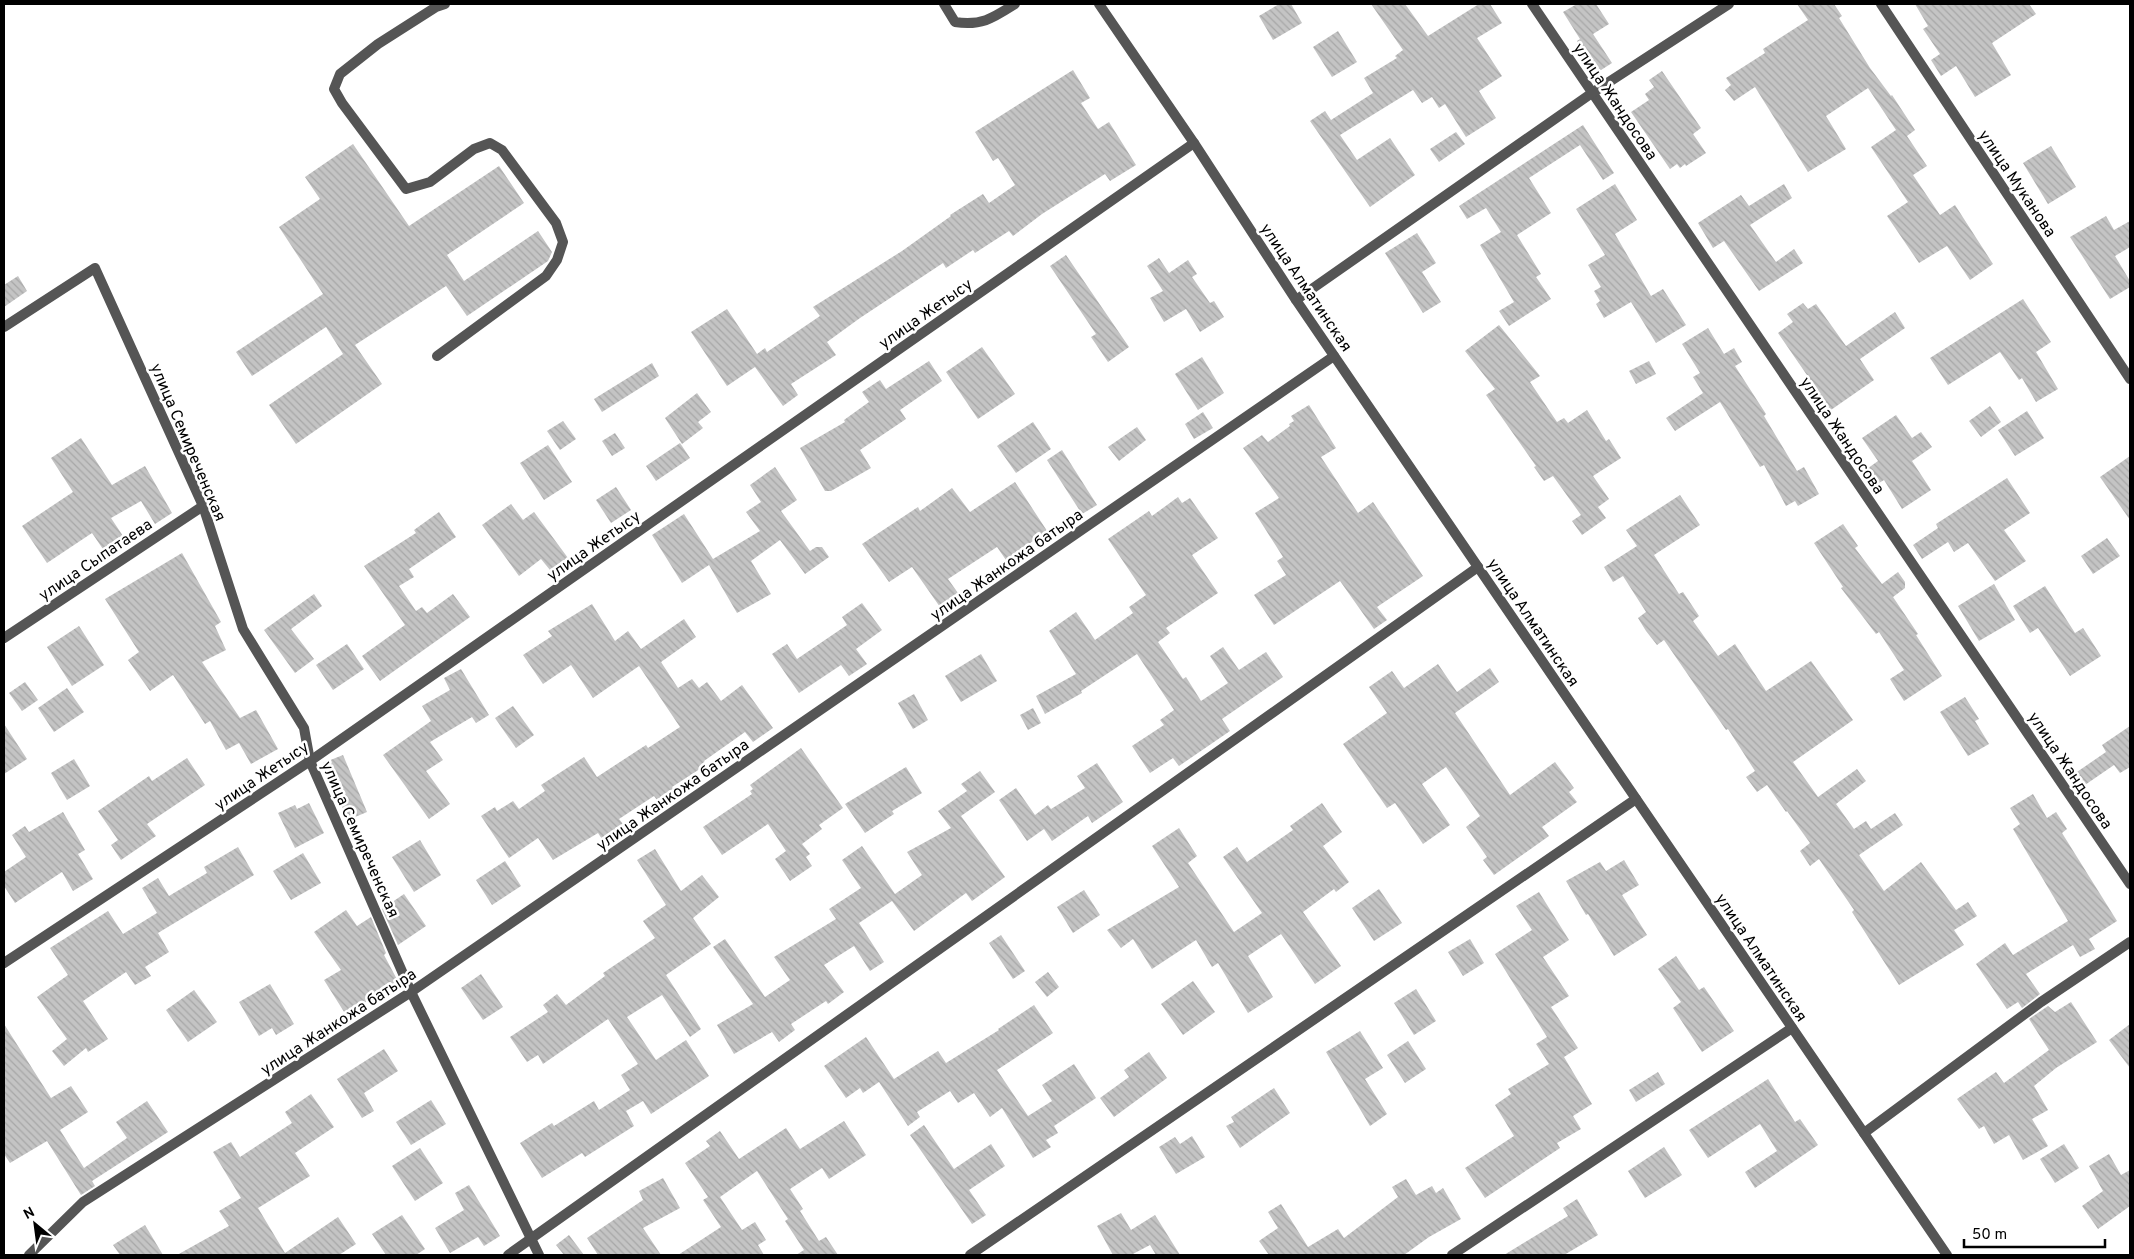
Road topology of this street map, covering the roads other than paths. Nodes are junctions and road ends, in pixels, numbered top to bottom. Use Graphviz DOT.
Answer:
graph roads {
  1 [pos="445,4"];
  2 [pos="944,4"];
  3 [pos="1015,4"];
  4 [pos="1099,4"];
  5 [pos="1532,4"];
  6 [pos="1729,4"];
  7 [pos="1881,4"];
  8 [pos="1592,94"];
  9 [pos="1194,143"];
  10 [pos="1296,300"];
  11 [pos="4,328"];
  12 [pos="437,356"];
  13 [pos="1334,356"];
  14 [pos="2130,380"];
  15 [pos="203,506"];
  16 [pos="1478,567"];
  17 [pos="4,638"];
  18 [pos="310,761"];
  19 [pos="1636,799"];
  20 [pos="2130,884"];
  21 [pos="2130,942"];
  22 [pos="4,963"];
  23 [pos="411,992"];
  24 [pos="1792,1028"];
  25 [pos="1864,1133"];
  26 [pos="532,1239"];
  27 [pos="29,1255"];
  28 [pos="508,1255"];
  29 [pos="539,1255"];
  30 [pos="970,1255"];
  31 [pos="1452,1255"];
  32 [pos="1947,1255"];
  1 -- 12 [label="street"];
  2 -- 3 [label="street"];
  4 -- 9 [label="street, улица Алматинская"];
  5 -- 8 [label="street, улица Жандосова"];
  6 -- 8 [label="street"];
  7 -- 14 [label="street, улица Муканова"];
  8 -- 10 [label="street"];
  8 -- 20 [label="street, улица Жандосова"];
  9 -- 10 [label="street, улица Алматинская"];
  9 -- 18 [label="street, улица Жетысу"];
  10 -- 13 [label="street, улица Алматинская"];
  11 -- 15 [label="street, улица Семиреченская"];
  13 -- 16 [label="street, улица Алматинская"];
  13 -- 23 [label="street, улица Жанкожа батыра"];
  15 -- 17 [label="street, улица Сыпатаева"];
  15 -- 18 [label="street, улица Семиреченская"];
  16 -- 19 [label="street, улица Алматинская"];
  16 -- 26 [label="street"];
  18 -- 22 [label="street, улица Жетысу"];
  18 -- 23 [label="street, улица Семиреченская"];
  19 -- 24 [label="street, улица Алматинская"];
  19 -- 30 [label="street"];
  21 -- 25 [label="street"];
  23 -- 26 [label="street, улица Семиреченская"];
  23 -- 27 [label="street, улица Жанкожа батыра"];
  24 -- 25 [label="street, улица Алматинская"];
  24 -- 31 [label="street"];
  25 -- 32 [label="street, улица Алматинская"];
  26 -- 28 [label="street"];
  26 -- 29 [label="street, улица Семиреченская"];
}
